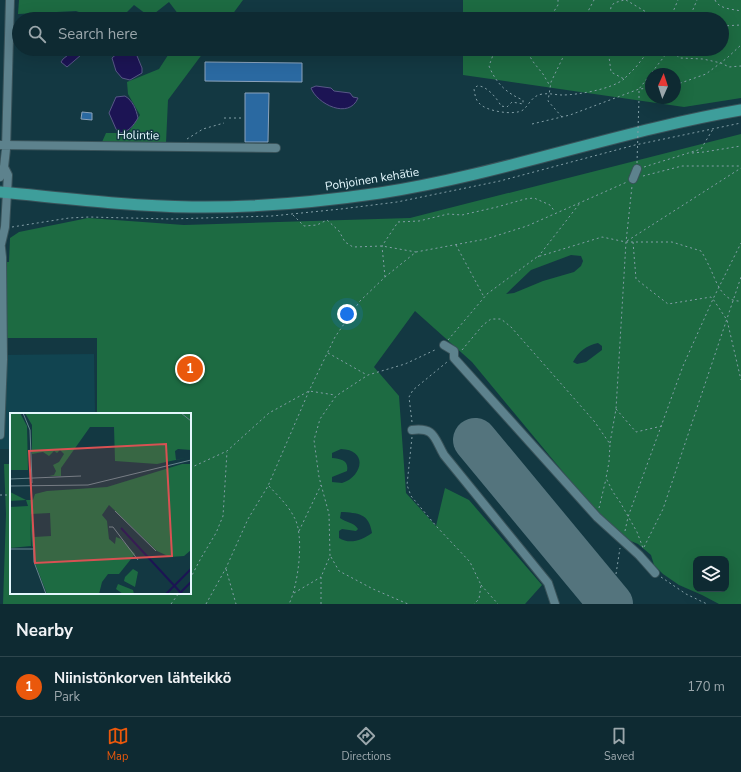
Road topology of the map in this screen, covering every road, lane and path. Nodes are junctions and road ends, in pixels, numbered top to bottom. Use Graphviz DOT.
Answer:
graph roads {
  1 [pos="10,0"];
  2 [pos="558,0"];
  3 [pos="594,0"];
  4 [pos="624,0"];
  5 [pos="626,0"];
  6 [pos="678,0"];
  7 [pos="697,0"];
  8 [pos="715,0"];
  9 [pos="741,11"];
  10 [pos="554,12"];
  11 [pos="588,12"];
  12 [pos="610,12"];
  13 [pos="646,12"];
  14 [pos="673,12"];
  15 [pos="692,12"];
  16 [pos="741,25"];
  17 [pos="729,26"];
  18 [pos="741,46"];
  19 [pos="493,56"];
  20 [pos="530,56"];
  21 [pos="564,56"];
  22 [pos="609,56"];
  23 [pos="645,56"];
  24 [pos="664,56"];
  25 [pos="678,56"];
  26 [pos="721,63"];
  27 [pos="741,66"];
  28 [pos="624,79"];
  29 [pos="681,83"];
  30 [pos="550,86"];
  31 [pos="645,88"];
  32 [pos="639,89"];
  33 [pos="549,94"];
  34 [pos="741,110"];
  35 [pos="562,117"];
  36 [pos="224,118"];
  37 [pos="244,118"];
  38 [pos="224,123"];
  39 [pos="532,124"];
  40 [pos="713,129"];
  41 [pos="3,145"];
  42 [pos="741,146"];
  43 [pos="178,147"];
  44 [pos="276,148"];
  45 [pos="689,153"];
  46 [pos="637,166"];
  47 [pos="4,167"];
  48 [pos="741,167"];
  49 [pos="0,177"];
  50 [pos="633,179"];
  51 [pos="4,192"];
  52 [pos="581,202"];
  53 [pos="556,213"];
  54 [pos="293,215"];
  55 [pos="1,242"];
  56 [pos="626,242"];
  57 [pos="633,242"];
  58 [pos="741,243"];
  59 [pos="456,245"];
  60 [pos="382,246"];
  61 [pos="416,252"];
  62 [pos="537,257"];
  63 [pos="385,277"];
  64 [pos="741,277"];
  65 [pos="718,288"];
  66 [pos="484,297"];
  67 [pos="713,299"];
  68 [pos="733,301"];
  69 [pos="741,301"];
  70 [pos="727,320"];
  71 [pos="444,345"];
  72 [pos="328,352"];
  73 [pos="454,358"];
  74 [pos="368,376"];
  75 [pos="741,380"];
  76 [pos="309,391"];
  77 [pos="336,396"];
  78 [pos="616,409"];
  79 [pos="662,426"];
  80 [pos="412,430"];
  81 [pos="0,436"];
  82 [pos="610,444"];
  83 [pos="227,451"];
  84 [pos="191,468"];
  85 [pos="606,478"];
  86 [pos="321,484"];
  87 [pos="268,486"];
  88 [pos="597,517"];
  89 [pos="628,517"];
  90 [pos="299,532"];
  91 [pos="622,540"];
  92 [pos="330,556"];
  93 [pos="226,568"];
  94 [pos="655,573"];
  95 [pos="616,574"];
  96 [pos="191,577"];
  97 [pos="321,577"];
  98 [pos="481,585"];
  99 [pos="293,593"];
  100 [pos="178,594"];
  101 [pos="171,604"];
  102 [pos="206,604"];
  103 [pos="236,604"];
  104 [pos="289,604"];
  105 [pos="321,604"];
  106 [pos="408,604"];
  107 [pos="474,604"];
  108 [pos="498,604"];
  109 [pos="555,604"];
  110 [pos="707,604"];
  1 -- 41 [label="street"];
  2 -- 10 [label="path"];
  3 -- 11 [label="path"];
  4 -- 12 [label="path"];
  5 -- 13 [label="path"];
  6 -- 14 [label="path"];
  7 -- 15 [label="path"];
  8 -- 9 [label="path"];
  16 -- 17 [label="path"];
  18 -- 26 [label="path"];
  19 -- 33 [label="path"];
  20 -- 30 [label="path"];
  21 -- 30 [label="path"];
  22 -- 28 [label="path"];
  23 -- 28 [label="path"];
  24 -- 32 [label="path"];
  25 -- 26 [label="path"];
  26 -- 27 [label="path"];
  26 -- 29 [label="path"];
  28 -- 33 [label="path"];
  30 -- 33 [label="path"];
  31 -- 32 [label="path"];
  32 -- 35 [label="path"];
  32 -- 46 [label="path, bridge"];
  33 -- 35 [label="path"];
  34 -- 51 [label="main road, Pohjoinen kehätie"];
  35 -- 39 [label="path"];
  36 -- 37 [label="path"];
  38 -- 43 [label="path"];
  40 -- 45 [label="path"];
  41 -- 43 [label="street, Holintie"];
  41 -- 47 [label="street"];
  42 -- 45 [label="path"];
  43 -- 44 [label="street, Holintie"];
  45 -- 46 [label="path"];
  46 -- 50 [label="street"];
  47 -- 49 [label="street"];
  47 -- 51 [label="street"];
  48 -- 50 [label="path"];
  48 -- 56 [label="path"];
  50 -- 52 [label="path"];
  50 -- 56 [label="path"];
  51 -- 55 [label="street"];
  52 -- 53 [label="path"];
  52 -- 62 [label="path"];
  53 -- 59 [label="path"];
  53 -- 60 [label="path"];
  54 -- 60 [label="path"];
  55 -- 81 [label="street"];
  56 -- 57 [label="path"];
  56 -- 62 [label="path"];
  56 -- 78 [label="path"];
  57 -- 65 [label="path"];
  57 -- 67 [label="path"];
  58 -- 65 [label="path"];
  59 -- 61 [label="path"];
  59 -- 66 [label="path"];
  60 -- 61 [label="path"];
  60 -- 63 [label="path"];
  61 -- 63 [label="path"];
  62 -- 66 [label="path"];
  63 -- 72 [label="path"];
  64 -- 68 [label="path"];
  65 -- 67 [label="path"];
  65 -- 68 [label="path"];
  66 -- 71 [label="path"];
  67 -- 70 [label="path"];
  67 -- 79 [label="path"];
  68 -- 69 [label="path"];
  68 -- 70 [label="path"];
  70 -- 75 [label="path"];
  70 -- 89 [label="path"];
  71 -- 73 [label="street"];
  71 -- 74 [label="path"];
  72 -- 74 [label="path"];
  72 -- 76 [label="path"];
  73 -- 80 [label="path"];
  73 -- 82 [label="path"];
  73 -- 88 [label="street"];
  74 -- 77 [label="path"];
  76 -- 77 [label="path"];
  76 -- 83 [label="path"];
  76 -- 87 [label="path"];
  77 -- 86 [label="path"];
  78 -- 79 [label="path"];
  78 -- 82 [label="path"];
  79 -- 89 [label="path"];
  80 -- 98 [label="path"];
  80 -- 109 [label="street"];
  82 -- 85 [label="path"];
  83 -- 84 [label="path"];
  83 -- 96 [label="path"];
  85 -- 88 [label="path"];
  85 -- 89 [label="path"];
  86 -- 90 [label="path"];
  86 -- 92 [label="path"];
  87 -- 90 [label="path"];
  87 -- 93 [label="path"];
  88 -- 91 [label="street"];
  89 -- 91 [label="path"];
  90 -- 99 [label="path"];
  91 -- 94 [label="street"];
  91 -- 95 [label="path"];
  92 -- 97 [label="path"];
  92 -- 106 [label="path"];
  93 -- 102 [label="path"];
  93 -- 103 [label="path"];
  94 -- 110 [label="path"];
  97 -- 99 [label="path"];
  97 -- 105 [label="path"];
  98 -- 107 [label="path"];
  98 -- 108 [label="path"];
  99 -- 104 [label="path"];
  100 -- 101 [label="path"];
}
